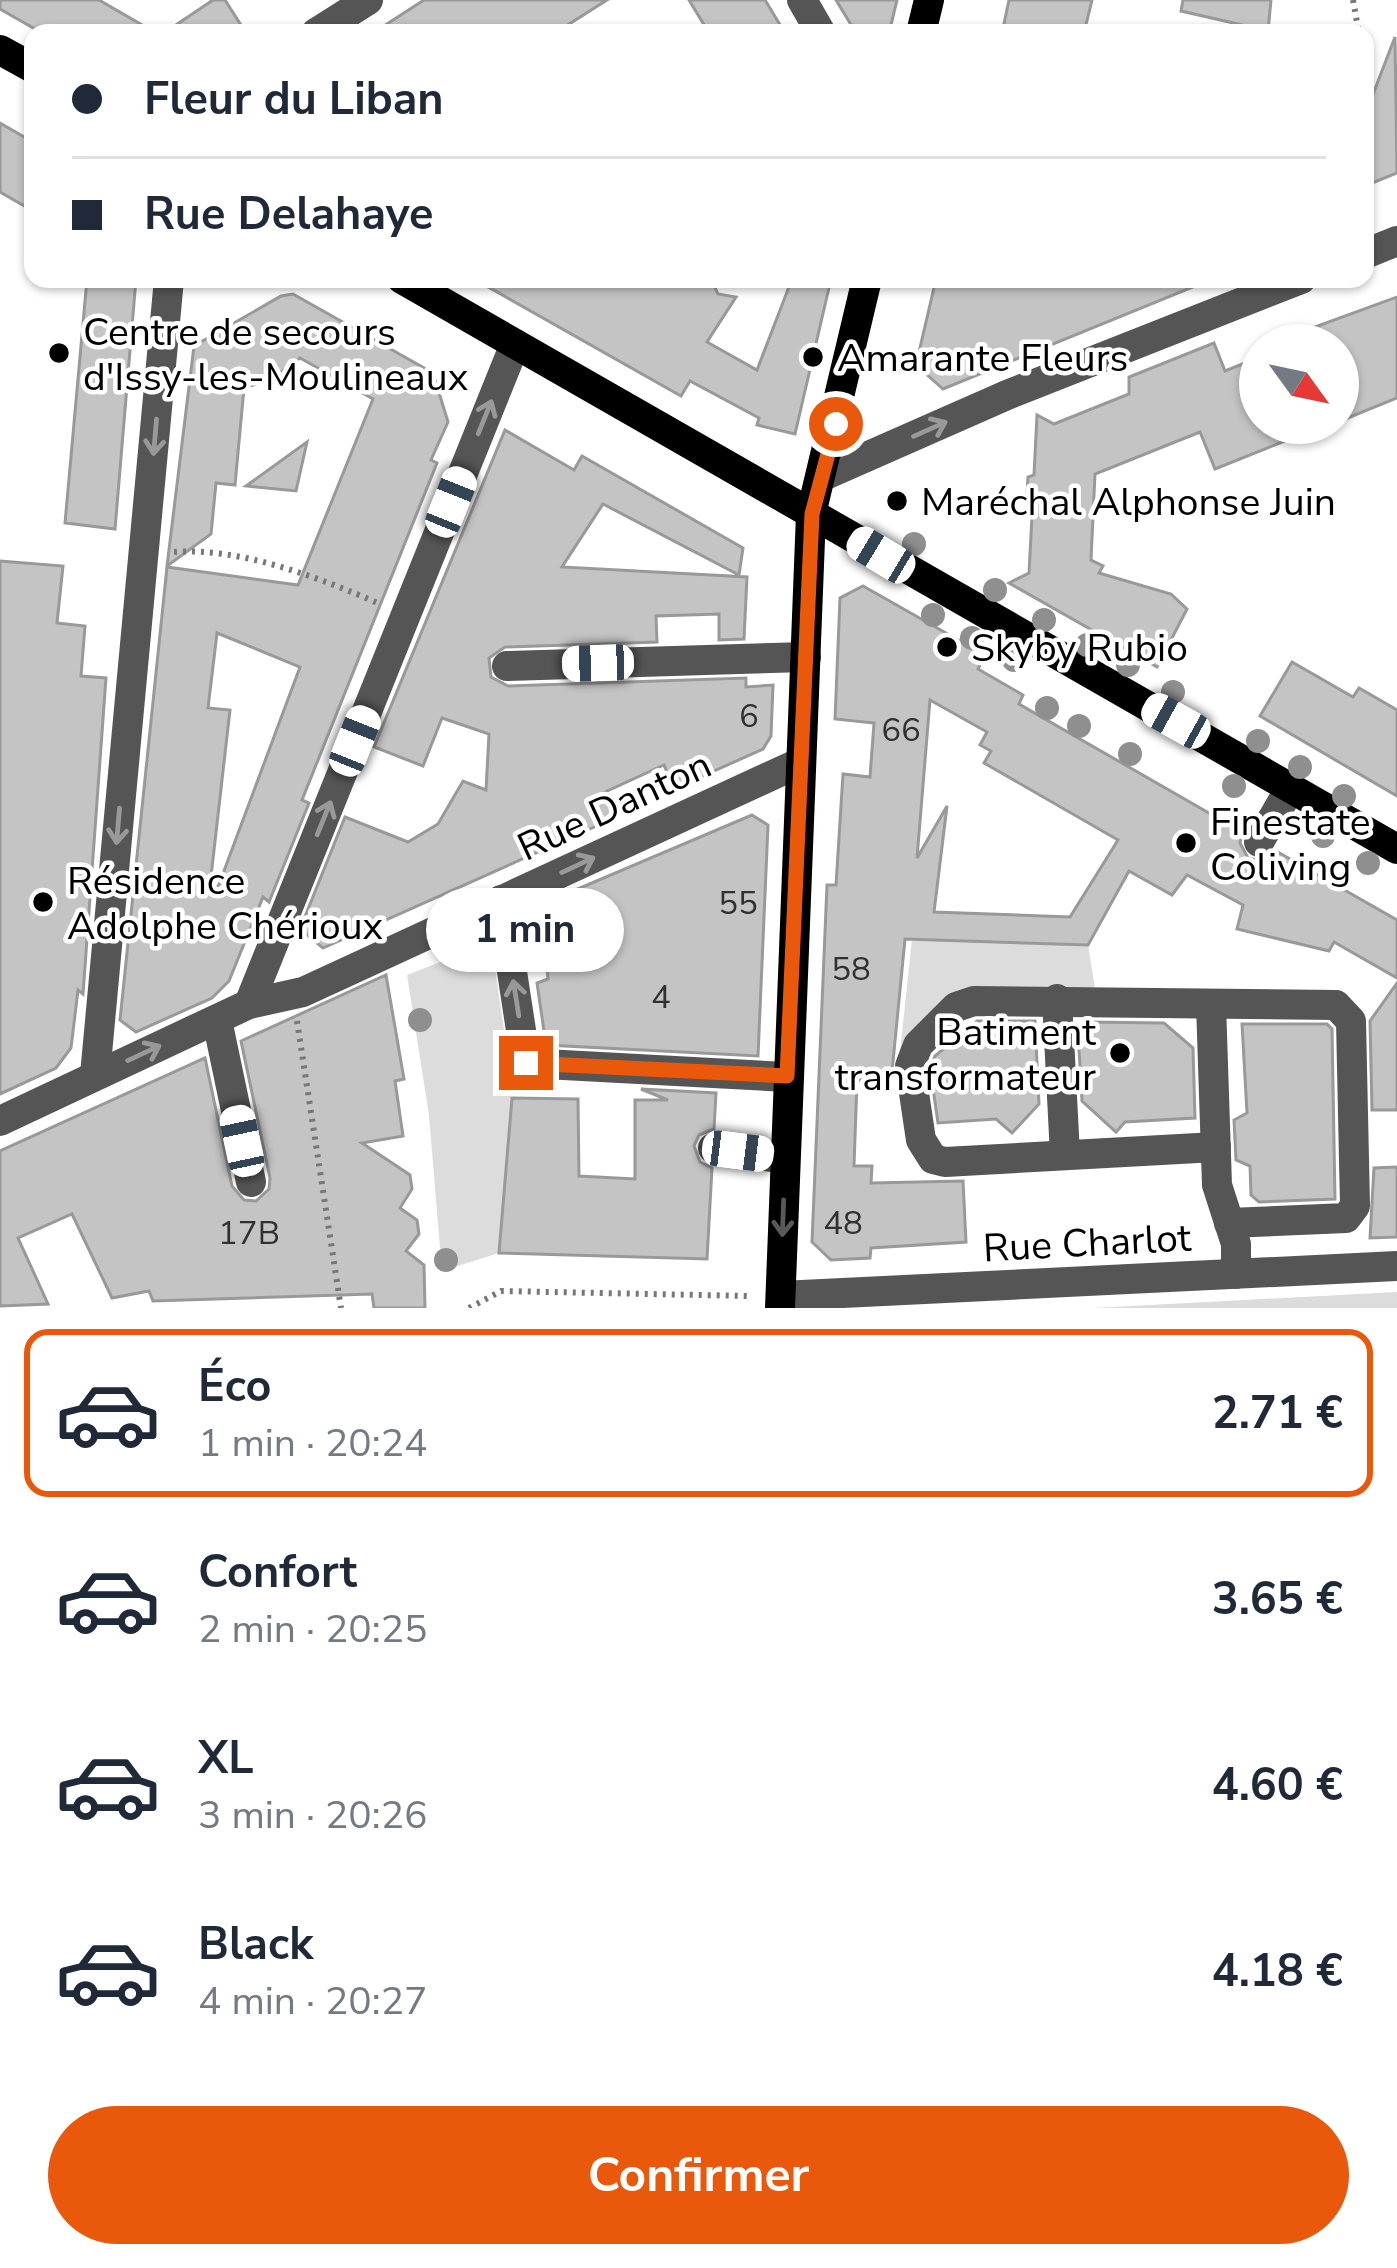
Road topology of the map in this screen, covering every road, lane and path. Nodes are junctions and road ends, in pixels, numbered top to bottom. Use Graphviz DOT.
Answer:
graph roads {
  1 [pos="368,0"];
  2 [pos="330,24"];
  3 [pos="168,288"];
  4 [pos="418,288"];
  5 [pos="865,288"];
  6 [pos="1278,288"];
  7 [pos="515,344"];
  8 [pos="823,476"];
  9 [pos="812,514"];
  10 [pos="144,548"];
  11 [pos="406,614"];
  12 [pos="806,657"];
  13 [pos="506,666"];
  14 [pos="801,762"];
  15 [pos="1291,787"];
  16 [pos="1259,842"];
  17 [pos="1397,849"];
  18 [pos="501,900"];
  19 [pos="293,996"];
  20 [pos="1057,999"];
  21 [pos="249,1004"];
  22 [pos="1211,1004"];
  23 [pos="217,1020"];
  24 [pos="95,1075"];
  25 [pos="787,1076"];
  26 [pos="0,1120"];
  27 [pos="1216,1147"];
  28 [pos="713,1148"];
  29 [pos="1065,1155"];
  30 [pos="785,1159"];
  31 [pos="250,1182"];
  32 [pos="1229,1223"];
  33 [pos="1397,1266"];
  34 [pos="1236,1274"];
  35 [pos="781,1302"];
  36 [pos="341,1308"];
  37 [pos="469,1308"];
  1 -- 2 [label="street"];
  3 -- 10 [label="street, one-way"];
  4 -- 7 [label="main road"];
  5 -- 8 [label="main road"];
  8 -- 6 [label="street, one-way"];
  7 -- 9 [label="main road"];
  11 -- 7 [label="street, one-way"];
  8 -- 9 [label="main road"];
  9 -- 12 [label="main road"];
  9 -- 15 [label="main road"];
  10 -- 11 [label="path"];
  10 -- 24 [label="street, one-way"];
  21 -- 11 [label="street, one-way"];
  12 -- 13 [label="street"];
  12 -- 14 [label="main road"];
  18 -- 14 [label="street, Rue Danton, one-way"];
  14 -- 25 [label="main road"];
  15 -- 16 [label="street"];
  15 -- 17 [label="main road"];
  18 -- 19 [label="street, Rue Danton"];
  25 -- 18 [label="street, one-way"];
  19 -- 21 [label="street, Rue Danton"];
  19 -- 36 [label="path"];
  20 -- 22 [label="street"];
  20 -- 29 [label="street"];
  20 -- 29 [label="street"];
  21 -- 23 [label="street, Rue Danton"];
  22 -- 27 [label="street"];
  22 -- 32 [label="street"];
  24 -- 23 [label="street, Rue Danton, one-way"];
  23 -- 31 [label="street"];
  24 -- 26 [label="street, Rue Danton"];
  25 -- 30 [label="main road"];
  27 -- 29 [label="street"];
  27 -- 32 [label="street"];
  28 -- 30 [label="street"];
  30 -- 35 [label="main road, one-way"];
  32 -- 34 [label="street"];
  33 -- 34 [label="street, Rue Charlot"];
  34 -- 35 [label="street, Rue Charlot"];
  35 -- 37 [label="path"];
}
